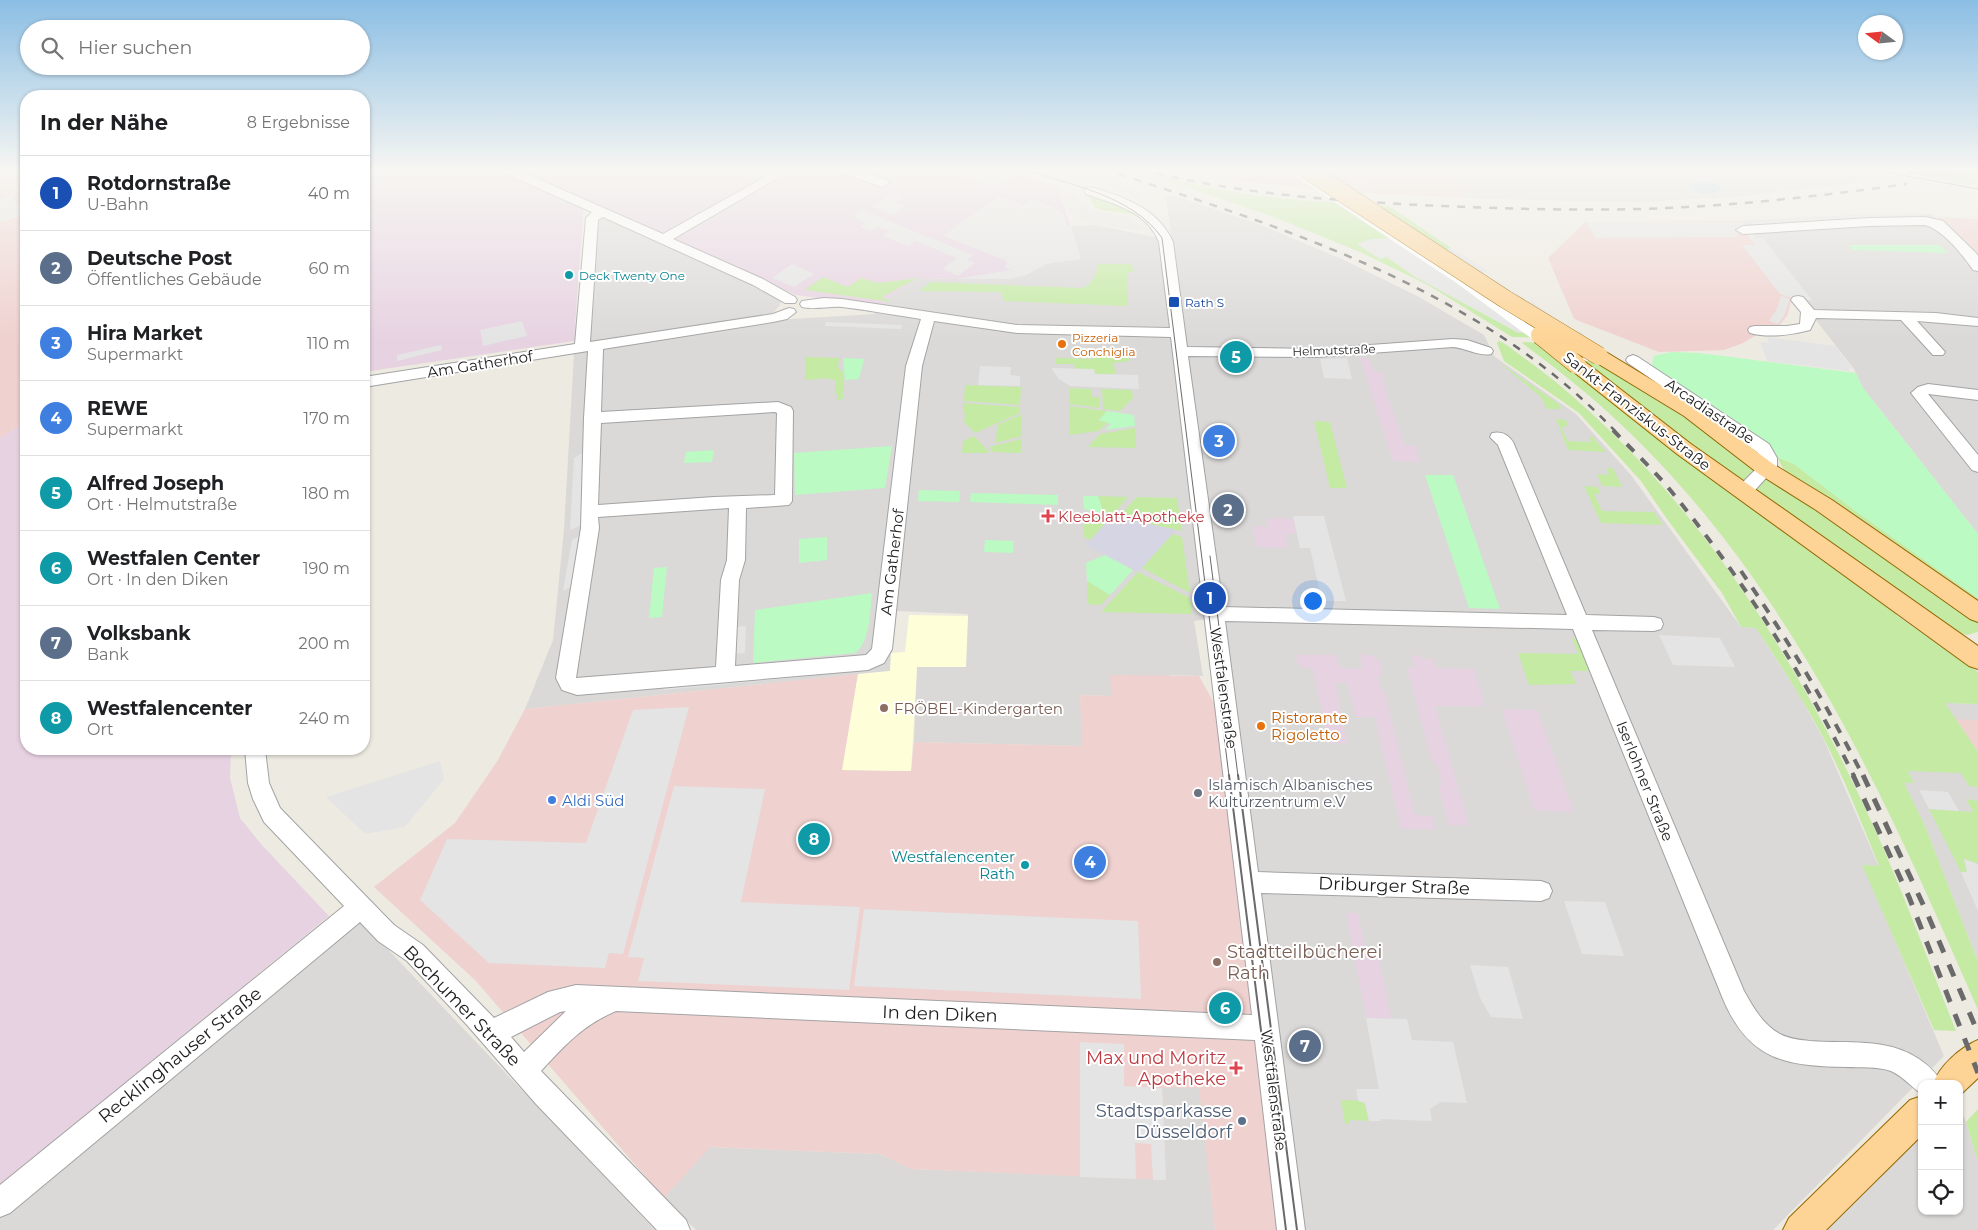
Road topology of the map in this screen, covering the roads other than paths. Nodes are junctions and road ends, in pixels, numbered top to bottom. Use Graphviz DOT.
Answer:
graph roads {
  1 [pos="592,226"];
  2 [pos="635,226"];
  3 [pos="686,226"];
  4 [pos="1158,226"];
  5 [pos="1379,226"];
  6 [pos="1395,226"];
  7 [pos="1800,226"];
  8 [pos="1940,226"];
  9 [pos="1743,230"];
  10 [pos="664,239"];
  11 [pos="1978,267"];
  12 [pos="1798,300"];
  13 [pos="790,306"];
  14 [pos="1810,314"];
  15 [pos="930,316"];
  16 [pos="1906,317"];
  17 [pos="1978,322"];
  18 [pos="1755,330"];
  19 [pos="1178,333"];
  20 [pos="589,347"];
  21 [pos="1180,351"];
  22 [pos="1486,351"];
  23 [pos="1938,352"];
  24 [pos="1634,360"];
  25 [pos="370,381"];
  26 [pos="1919,393"];
  27 [pos="1978,395"];
  28 [pos="592,418"];
  29 [pos="1498,437"];
  30 [pos="1978,466"];
  31 [pos="1766,468"];
  32 [pos="1746,494"];
  33 [pos="738,504"];
  34 [pos="589,512"];
  35 [pos="1973,611"];
  36 [pos="1214,614"];
  37 [pos="1579,622"];
  38 [pos="1654,624"];
  39 [pos="1929,626"];
  40 [pos="1978,636"];
  41 [pos="1978,659"];
  42 [pos="725,673"];
  43 [pos="255,755"];
  44 [pos="1248,882"];
  45 [pos="1541,890"];
  46 [pos="360,907"];
  47 [pos="614,1000"];
  48 [pos="1266,1028"];
  49 [pos="491,1033"];
  50 [pos="1978,1056"];
  51 [pos="524,1070"];
  52 [pos="1924,1080"];
  53 [pos="1953,1080"];
  54 [pos="1918,1116"];
  55 [pos="0,1204"];
  56 [pos="676,1230"];
  57 [pos="1291,1230"];
  58 [pos="1801,1230"];
  1 -- 20 [label="street"];
  2 -- 10 [label="street"];
  3 -- 10 [label="street"];
  4 -- 19 [label="street, Westfalenstraße"];
  5 -- 32 [label="main road, Sankt-Franziskus-Straße, bridge"];
  6 -- 31 [label="main road, Sankt-Franziskus-Straße, bridge"];
  7 -- 9 [label="street"];
  8 -- 11 [label="street"];
  10 -- 13 [label="street"];
  12 -- 14 [label="street"];
  13 -- 15 [label="street, Am Gatherhof"];
  13 -- 20 [label="street, Am Gatherhof"];
  14 -- 16 [label="street"];
  14 -- 18 [label="street"];
  15 -- 19 [label="street"];
  15 -- 42 [label="street, Am Gatherhof"];
  16 -- 17 [label="street"];
  16 -- 23 [label="street"];
  19 -- 21 [label="street, Westfalenstraße"];
  20 -- 25 [label="street, Am Gatherhof"];
  20 -- 28 [label="street, Am Gatherhof"];
  21 -- 22 [label="street, Helmutstraße"];
  21 -- 36 [label="street, Westfalenstraße"];
  24 -- 31 [label="street, Arcadiastraße"];
  26 -- 27 [label="street"];
  26 -- 30 [label="street"];
  28 -- 33 [label="street"];
  28 -- 34 [label="street, Am Gatherhof"];
  29 -- 37 [label="street, Iserlohner Straße"];
  31 -- 32 [label="street"];
  31 -- 35 [label="main road, Sankt-Franziskus-Straße"];
  32 -- 39 [label="main road, Sankt-Franziskus-Straße"];
  33 -- 34 [label="street"];
  33 -- 42 [label="street"];
  34 -- 42 [label="street, Am Gatherhof"];
  36 -- 37 [label="street"];
  36 -- 44 [label="street, Westfalenstraße"];
  37 -- 38 [label="street"];
  37 -- 52 [label="street, Iserlohner Straße"];
  39 -- 40 [label="main road"];
  39 -- 41 [label="main road, Sankt-Franziskus-Straße"];
  43 -- 46 [label="street, Bochumer Straße"];
  44 -- 45 [label="street, Driburger Straße"];
  44 -- 48 [label="street, Westfalenstraße"];
  46 -- 49 [label="street, Bochumer Straße"];
  46 -- 55 [label="street, Recklinghauser Straße"];
  47 -- 48 [label="street, In den Diken"];
  47 -- 49 [label="street, In den Diken"];
  47 -- 51 [label="street, In den Diken"];
  48 -- 57 [label="street, Westfalenstraße"];
  49 -- 51 [label="street, Bochumer Straße"];
  50 -- 53 [label="main road"];
  51 -- 56 [label="street, Bochumer Straße"];
  54 -- 58 [label="main road"];
}
